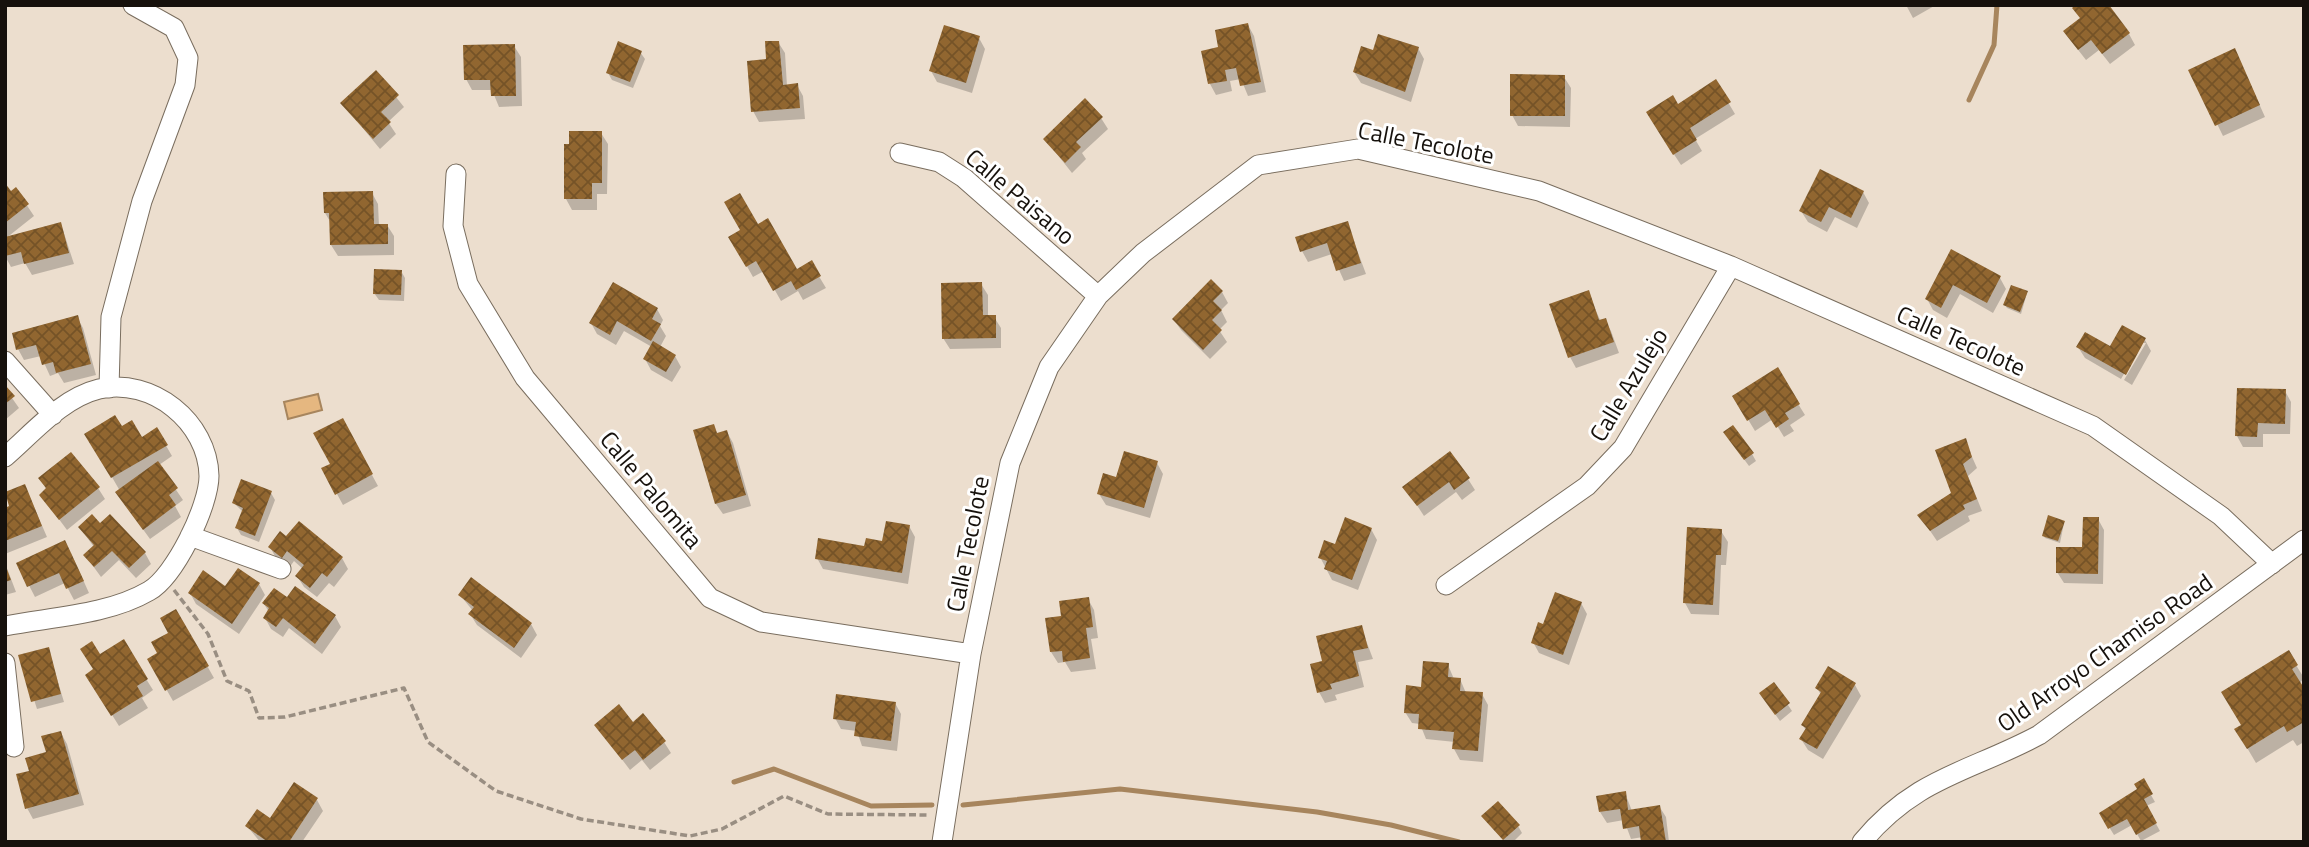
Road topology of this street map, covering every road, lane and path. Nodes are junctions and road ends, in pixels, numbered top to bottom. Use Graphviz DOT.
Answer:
graph roads {
  1 [pos="133,5"];
  2 [pos="900,153"];
  3 [pos="457,174"];
  4 [pos="1731,265"];
  5 [pos="1098,296"];
  6 [pos="5,361"];
  7 [pos="109,388"];
  8 [pos="53,415"];
  9 [pos="5,457"];
  10 [pos="190,536"];
  11 [pos="2304,540"];
  12 [pos="2272,564"];
  13 [pos="281,569"];
  14 [pos="164,578"];
  15 [pos="1446,585"];
  16 [pos="5,626"];
  17 [pos="971,654"];
  18 [pos="5,663"];
  19 [pos="14,747"];
  20 [pos="946,816"];
  21 [pos="942,842"];
  22 [pos="1862,842"];
  1 -- 7 [label="street"];
  2 -- 5 [label="street, Calle Paisano"];
  3 -- 17 [label="street, Calle Palomita"];
  4 -- 5 [label="street, Calle Tecolote"];
  4 -- 12 [label="street, Calle Tecolote"];
  4 -- 15 [label="street, Calle Azulejo"];
  5 -- 17 [label="street, Calle Tecolote"];
  6 -- 8 [label="street"];
  7 -- 8 [label="street"];
  7 -- 10 [label="street"];
  8 -- 9 [label="street"];
  10 -- 13 [label="street"];
  10 -- 14 [label="street"];
  11 -- 12 [label="street, Old Arroyo Chamiso Road"];
  12 -- 22 [label="street, Old Arroyo Chamiso Road"];
  14 -- 16 [label="street"];
  14 -- 20 [label="path"];
  17 -- 20 [label="street, Calle Tecolote"];
  18 -- 19 [label="street"];
  20 -- 21 [label="street, Calle Tecolote"];
}
